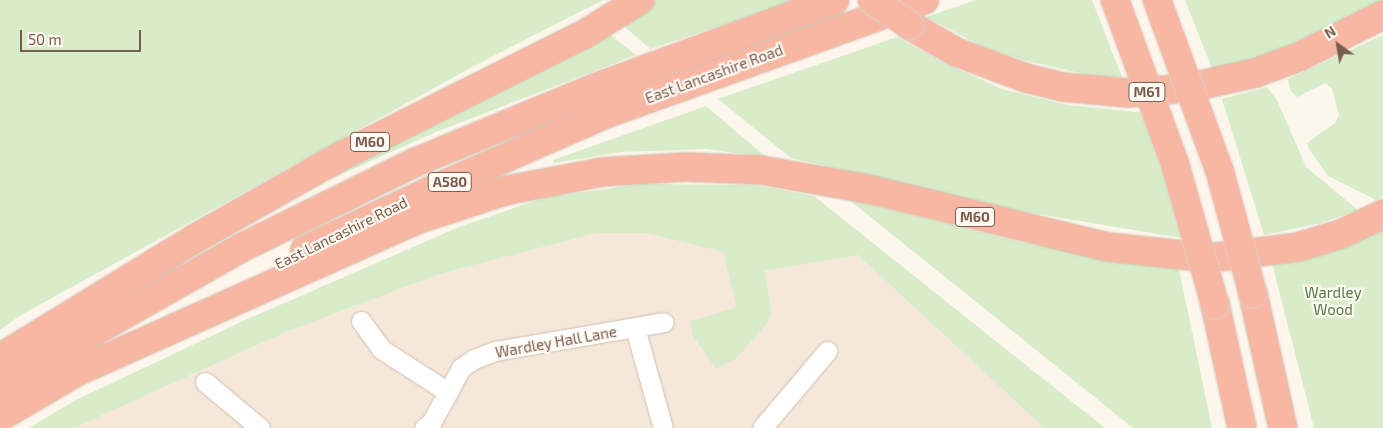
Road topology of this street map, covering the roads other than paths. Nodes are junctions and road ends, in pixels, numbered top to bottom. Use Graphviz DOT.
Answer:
graph roads {
  1 [pos="640,0"];
  2 [pos="835,0"];
  3 [pos="872,0"];
  4 [pos="924,0"];
  5 [pos="1115,0"];
  6 [pos="1157,0"];
  7 [pos="1383,15"];
  8 [pos="1383,214"];
  9 [pos="361,321"];
  10 [pos="664,322"];
  11 [pos="635,328"];
  12 [pos="827,351"];
  13 [pos="0,358"];
  14 [pos="74,373"];
  15 [pos="205,382"];
  16 [pos="0,385"];
  17 [pos="448,392"];
  18 [pos="0,417"];
  19 [pos="260,428"];
  20 [pos="424,428"];
  21 [pos="663,428"];
  22 [pos="762,428"];
  23 [pos="1242,428"];
  24 [pos="1283,428"];
  1 -- 13 [label="highway, M60"];
  2 -- 16 [label="highway, East Lancashire Road / A580"];
  3 -- 7 [label="highway, M61, bridge"];
  4 -- 14 [label="highway, East Lancashire Road / A580"];
  5 -- 23 [label="highway, bridge"];
  6 -- 24 [label="highway, bridge"];
  8 -- 14 [label="highway, M60"];
  9 -- 17 [label="street"];
  10 -- 11 [label="street, Wardley Hall Lane"];
  11 -- 17 [label="street, Wardley Hall Lane"];
  11 -- 21 [label="street, Wardley Hall Lane"];
  12 -- 22 [label="street"];
  14 -- 18 [label="highway, East Lancashire Road / A580"];
  15 -- 19 [label="street"];
  17 -- 20 [label="street, Wardley Hall Lane"];
}
